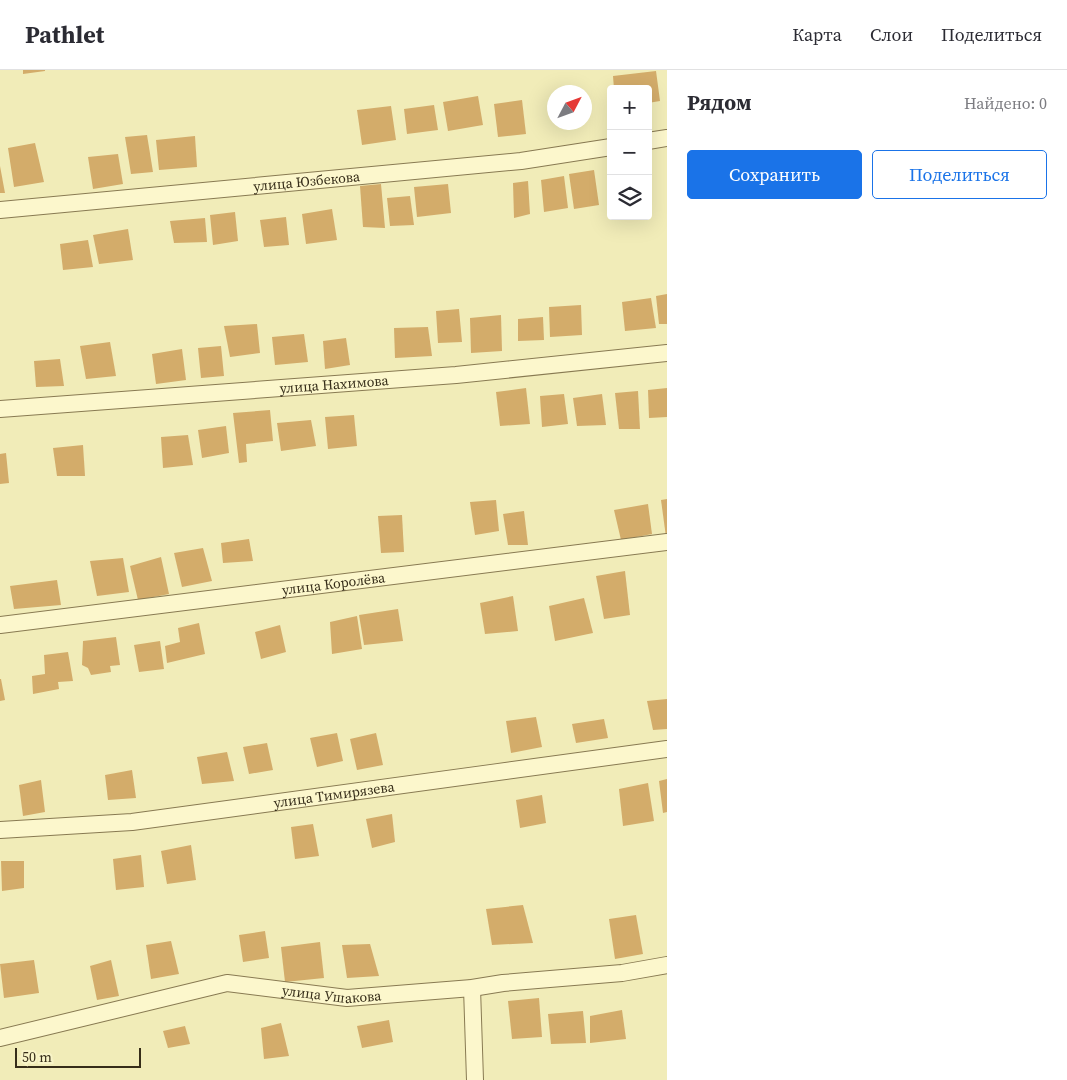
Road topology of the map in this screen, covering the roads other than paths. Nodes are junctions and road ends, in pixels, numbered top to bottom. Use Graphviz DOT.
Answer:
graph roads {
  1 [pos="667,138"];
  2 [pos="652,140"];
  3 [pos="607,148"];
  4 [pos="0,210"];
  5 [pos="667,353"];
  6 [pos="0,409"];
  7 [pos="667,542"];
  8 [pos="0,626"];
  9 [pos="667,749"];
  10 [pos="0,830"];
  11 [pos="667,965"];
  12 [pos="472,988"];
  13 [pos="0,1038"];
  14 [pos="476,1080"];
  1 -- 2 [label="street"];
  3 -- 4 [label="street, улица Юзбекова"];
  5 -- 6 [label="street, улица Нахимова"];
  7 -- 8 [label="street, улица Королёва"];
  9 -- 10 [label="street, улица Тимирязева"];
  11 -- 12 [label="street, улица Ушакова"];
  12 -- 13 [label="street, улица Ушакова"];
  12 -- 14 [label="street"];
}
